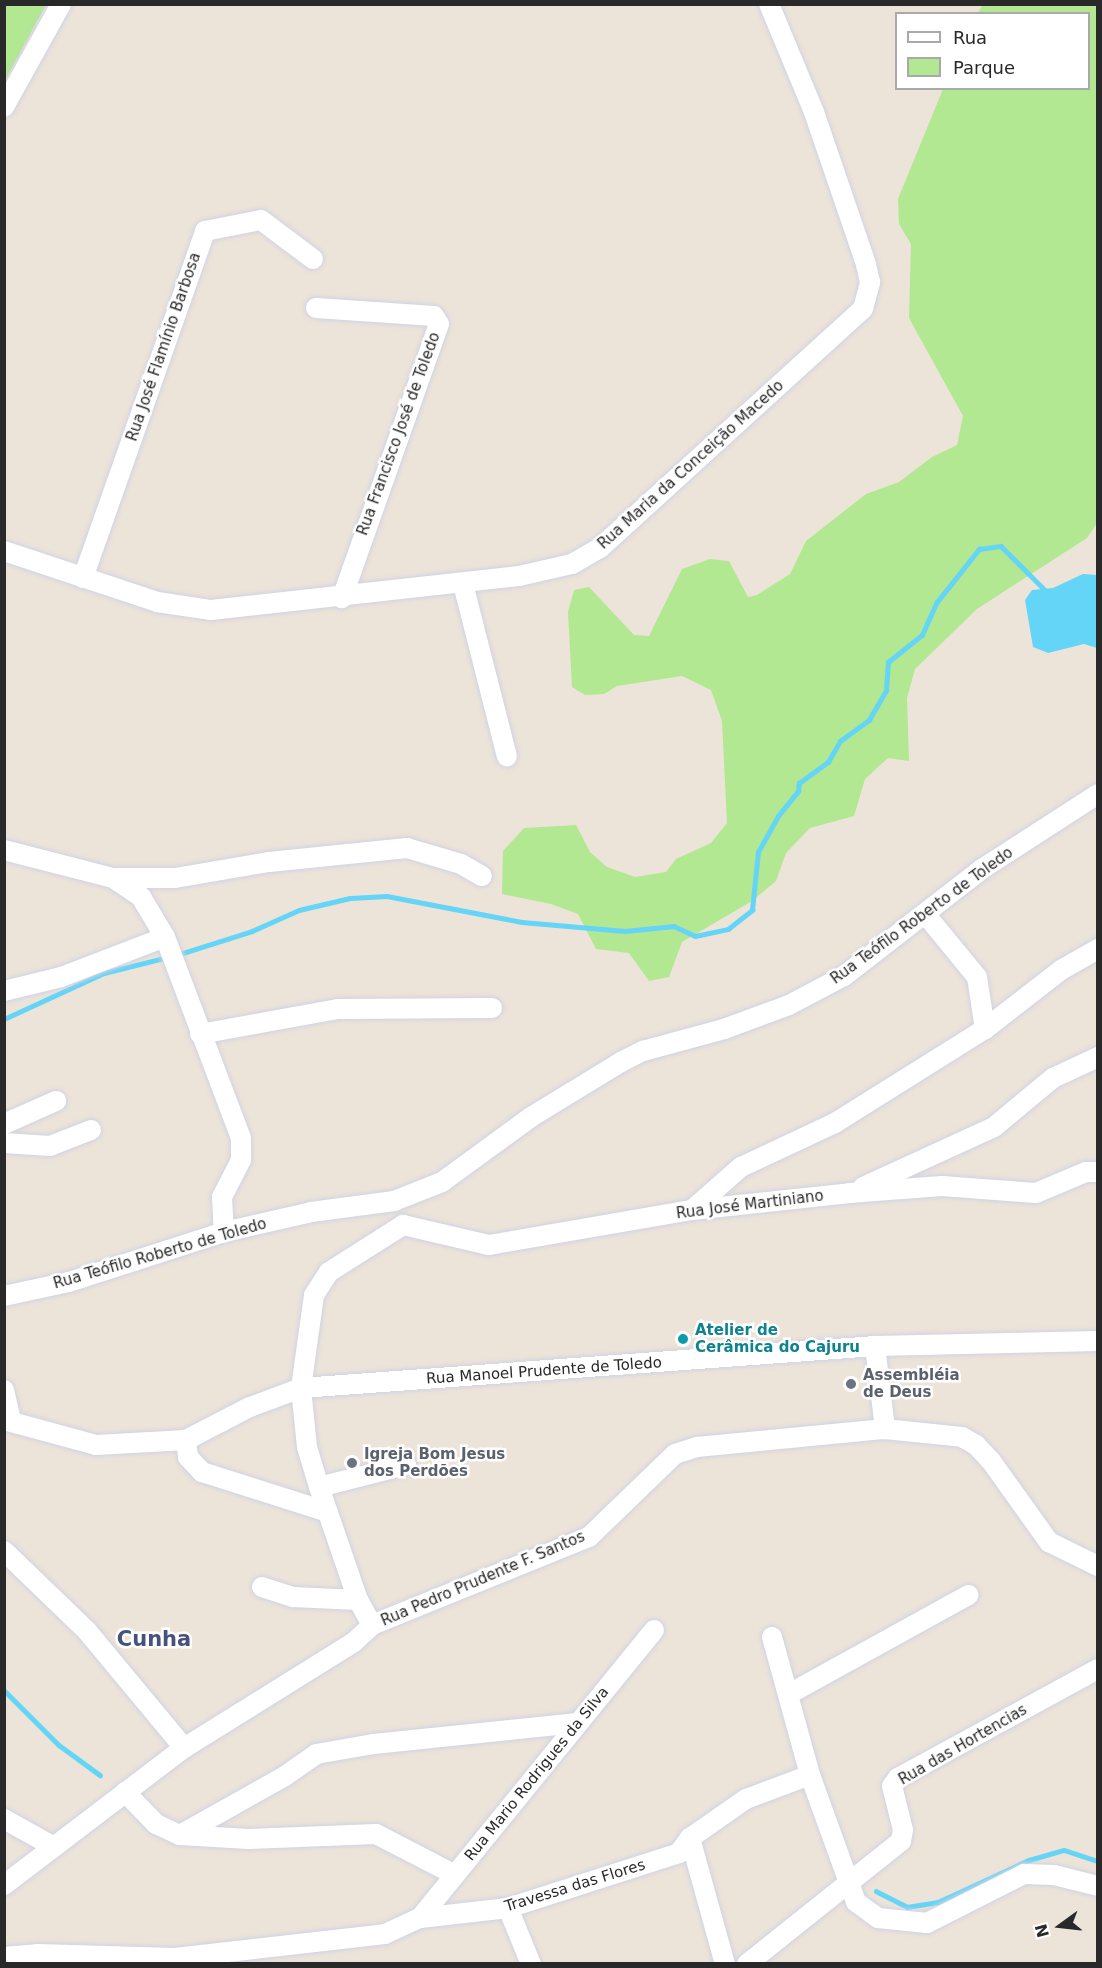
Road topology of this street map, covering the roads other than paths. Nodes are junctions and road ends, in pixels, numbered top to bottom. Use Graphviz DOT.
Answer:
graph roads {
  1 [pos="61,4"];
  2 [pos="769,4"];
  3 [pos="4,107"];
  4 [pos="313,259"];
  5 [pos="316,308"];
  6 [pos="4,551"];
  7 [pos="83,578"];
  8 [pos="463,584"];
  9 [pos="342,597"];
  10 [pos="507,756"];
  11 [pos="1098,794"];
  12 [pos="4,850"];
  13 [pos="482,876"];
  14 [pos="113,878"];
  15 [pos="926,915"];
  16 [pos="166,940"];
  17 [pos="1098,949"];
  18 [pos="4,991"];
  19 [pos="492,1008"];
  20 [pos="985,1029"];
  21 [pos="200,1034"];
  22 [pos="1098,1056"];
  23 [pos="56,1101"];
  24 [pos="4,1124"];
  25 [pos="91,1130"];
  26 [pos="4,1143"];
  27 [pos="1098,1172"];
  28 [pos="850,1193"];
  29 [pos="394,1201"];
  30 [pos="692,1210"];
  31 [pos="404,1225"];
  32 [pos="224,1232"];
  33 [pos="4,1296"];
  34 [pos="1098,1341"];
  35 [pos="875,1346"];
  36 [pos="301,1388"];
  37 [pos="4,1390"];
  38 [pos="8,1421"];
  39 [pos="885,1430"];
  40 [pos="186,1440"];
  41 [pos="406,1465"];
  42 [pos="319,1487"];
  43 [pos="328,1512"];
  44 [pos="4,1551"];
  45 [pos="1098,1566"];
  46 [pos="262,1587"];
  47 [pos="968,1594"];
  48 [pos="358,1600"];
  49 [pos="372,1625"];
  50 [pos="654,1630"];
  51 [pos="772,1637"];
  52 [pos="1098,1669"];
  53 [pos="789,1694"];
  54 [pos="578,1723"];
  55 [pos="184,1748"];
  56 [pos="810,1775"];
  57 [pos="126,1792"];
  58 [pos="4,1819"];
  59 [pos="180,1834"];
  60 [pos="690,1838"];
  61 [pos="54,1847"];
  62 [pos="455,1875"];
  63 [pos="849,1884"];
  64 [pos="4,1885"];
  65 [pos="1098,1886"];
  66 [pos="508,1908"];
  67 [pos="420,1918"];
  68 [pos="4,1957"];
  69 [pos="531,1964"];
  70 [pos="725,1964"];
  71 [pos="747,1964"];
  1 -- 3 [label="street"];
  2 -- 8 [label="street, Rua Maria da Conceição Macedo"];
  4 -- 7 [label="street, Rua José Flamínio Barbosa"];
  5 -- 9 [label="street, Rua Francisco José de Toledo"];
  6 -- 7 [label="street, Rua Maria da Conceição Macedo"];
  7 -- 9 [label="street, Rua Maria da Conceição Macedo"];
  8 -- 9 [label="street, Rua Maria da Conceição Macedo"];
  8 -- 10 [label="street"];
  11 -- 15 [label="street, Rua Teófilo Roberto de Toledo"];
  12 -- 14 [label="street"];
  13 -- 14 [label="street"];
  14 -- 16 [label="street"];
  15 -- 20 [label="street"];
  15 -- 29 [label="street, Rua Teófilo Roberto de Toledo"];
  16 -- 18 [label="street"];
  16 -- 21 [label="street"];
  17 -- 20 [label="street"];
  19 -- 21 [label="street"];
  20 -- 30 [label="street"];
  21 -- 32 [label="street"];
  22 -- 28 [label="street"];
  23 -- 24 [label="street"];
  25 -- 26 [label="street"];
  27 -- 28 [label="street, Rua José Martiniano"];
  28 -- 30 [label="street, Rua José Martiniano"];
  29 -- 31 [label="street"];
  29 -- 32 [label="street, Rua Teófilo Roberto de Toledo"];
  30 -- 31 [label="street, Rua José Martiniano"];
  31 -- 36 [label="street"];
  32 -- 33 [label="street, Rua Teófilo Roberto de Toledo"];
  34 -- 35 [label="street, Rua Manoel Prudente de Toledo"];
  35 -- 36 [label="street, Rua Manoel Prudente de Toledo"];
  35 -- 39 [label="street"];
  36 -- 40 [label="street, Rua Manoel Prudente de Toledo"];
  36 -- 42 [label="street"];
  37 -- 38 [label="street"];
  38 -- 40 [label="street, Rua Manoel Prudente de Toledo"];
  39 -- 45 [label="street, Rua Pedro Prudente F. Santos"];
  39 -- 49 [label="street, Rua Pedro Prudente F. Santos"];
  40 -- 43 [label="street"];
  41 -- 42 [label="street"];
  42 -- 43 [label="street"];
  43 -- 48 [label="street"];
  44 -- 55 [label="street"];
  46 -- 48 [label="street"];
  47 -- 53 [label="street"];
  48 -- 49 [label="street"];
  49 -- 55 [label="street, Rua Pedro Prudente F. Santos"];
  50 -- 54 [label="street, Rua Mario Rodrigues da Silva"];
  51 -- 53 [label="street"];
  52 -- 63 [label="street, Rua das Hortencias"];
  53 -- 56 [label="street"];
  54 -- 59 [label="street"];
  54 -- 62 [label="street, Rua Mario Rodrigues da Silva"];
  55 -- 57 [label="street, Rua Pedro Prudente F. Santos"];
  56 -- 60 [label="street, Travessa das Flores"];
  56 -- 63 [label="street"];
  57 -- 59 [label="street"];
  57 -- 61 [label="street, Rua Pedro Prudente F. Santos"];
  58 -- 61 [label="street"];
  59 -- 62 [label="street"];
  60 -- 66 [label="street, Travessa das Flores"];
  60 -- 70 [label="street"];
  61 -- 64 [label="street, Rua Pedro Prudente F. Santos"];
  62 -- 67 [label="street, Rua Mario Rodrigues da Silva"];
  63 -- 65 [label="street"];
  63 -- 71 [label="street, Rua das Hortencias"];
  66 -- 67 [label="street, Travessa das Flores"];
  66 -- 69 [label="street"];
  67 -- 68 [label="street, Travessa das Flores"];
}
